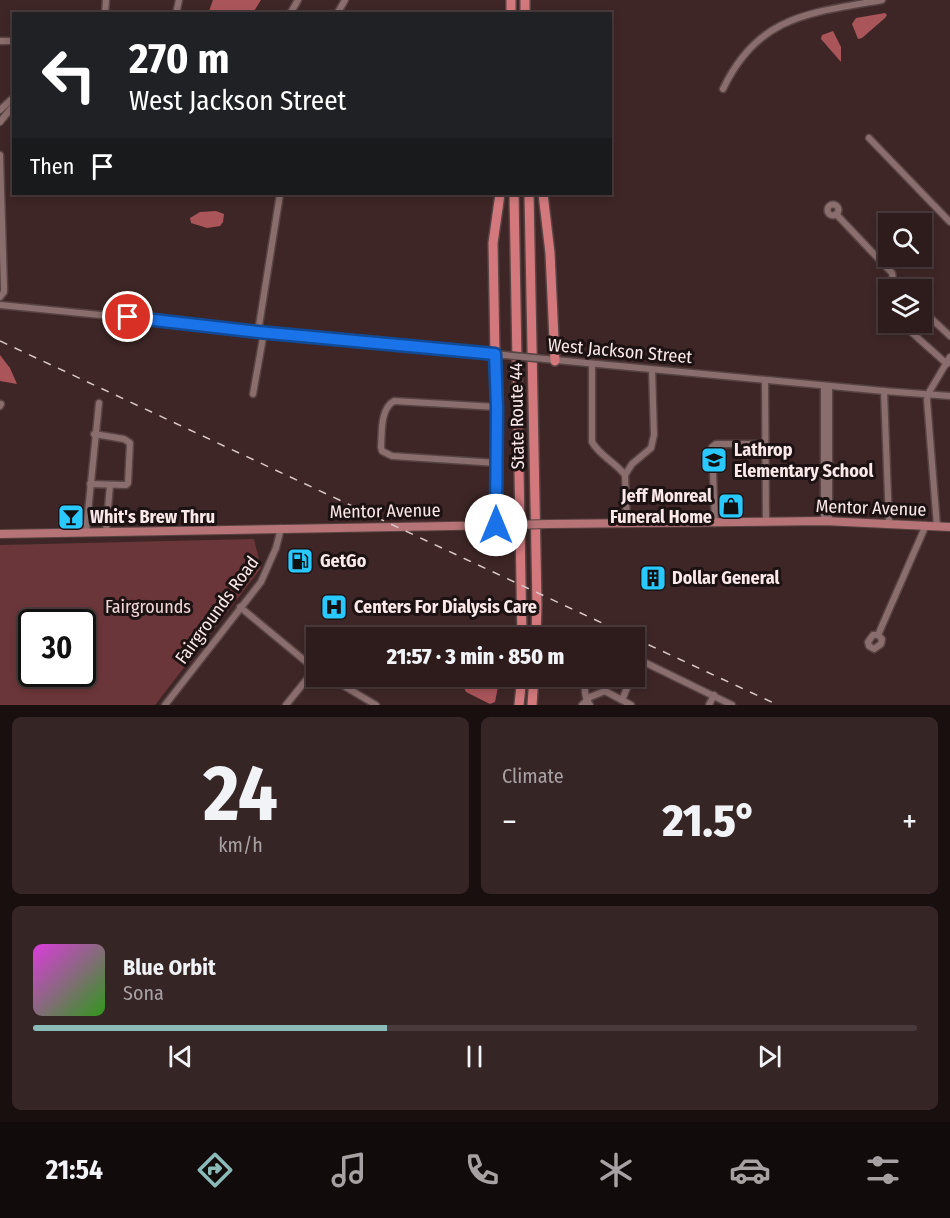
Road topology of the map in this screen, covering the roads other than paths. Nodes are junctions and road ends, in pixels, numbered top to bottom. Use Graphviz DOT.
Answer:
graph roads {
  1 [pos="882,0"];
  2 [pos="723,88"];
  3 [pos="7,103"];
  4 [pos="0,110"];
  5 [pos="0,122"];
  6 [pos="869,138"];
  7 [pos="0,155"];
  8 [pos="280,195"];
  9 [pos="500,195"];
  10 [pos="514,195"];
  11 [pos="529,195"];
  12 [pos="543,195"];
  13 [pos="836,214"];
  14 [pos="950,222"];
  15 [pos="893,279"];
  16 [pos="0,297"];
  17 [pos="0,304"];
  18 [pos="932,319"];
  19 [pos="261,332"];
  20 [pos="914,333"];
  21 [pos="950,336"];
  22 [pos="499,355"];
  23 [pos="550,360"];
  24 [pos="948,360"];
  25 [pos="591,364"];
  26 [pos="652,370"];
  27 [pos="765,380"];
  28 [pos="826,386"];
  29 [pos="884,391"];
  30 [pos="252,394"];
  31 [pos="928,394"];
  32 [pos="950,396"];
  33 [pos="99,404"];
  34 [pos="497,407"];
  35 [pos="94,434"];
  36 [pos="765,444"];
  37 [pos="497,463"];
  38 [pos="625,476"];
  39 [pos="90,484"];
  40 [pos="110,485"];
  41 [pos="826,521"];
  42 [pos="766,522"];
  43 [pos="627,523"];
  44 [pos="715,523"];
  45 [pos="889,523"];
  46 [pos="496,525"];
  47 [pos="926,525"];
  48 [pos="937,526"];
  49 [pos="950,527"];
  50 [pos="281,528"];
  51 [pos="86,532"];
  52 [pos="106,532"];
  53 [pos="0,534"];
  54 [pos="240,608"];
  55 [pos="522,627"];
  56 [pos="536,627"];
  57 [pos="878,634"];
  58 [pos="306,662"];
  59 [pos="645,663"];
  60 [pos="306,682"];
  61 [pos="346,687"];
  62 [pos="521,687"];
  63 [pos="533,687"];
  64 [pos="584,687"];
  65 [pos="605,687"];
  66 [pos="627,687"];
  67 [pos="605,691"];
  68 [pos="714,695"];
  69 [pos="622,700"];
  70 [pos="586,704"];
  71 [pos="165,705"];
  72 [pos="286,705"];
  73 [pos="376,705"];
  74 [pos="519,705"];
  75 [pos="532,705"];
  76 [pos="631,705"];
  77 [pos="709,705"];
  78 [pos="732,705"];
  1 -- 2 [label="street"];
  3 -- 4 [label="street"];
  3 -- 5 [label="street"];
  6 -- 14 [label="street"];
  7 -- 16 [label="street"];
  8 -- 19 [label="street"];
  9 -- 22 [label="highway"];
  10 -- 55 [label="highway, State Route 44"];
  11 -- 56 [label="highway, State Route 44"];
  12 -- 23 [label="highway"];
  13 -- 15 [label="street"];
  17 -- 19 [label="street, West Jackson Street"];
  18 -- 21 [label="street"];
  19 -- 22 [label="street, West Jackson Street"];
  19 -- 30 [label="street"];
  20 -- 24 [label="street"];
  22 -- 23 [label="street, West Jackson Street, bridge"];
  22 -- 34 [label="street"];
  23 -- 25 [label="street, West Jackson Street"];
  24 -- 31 [label="street"];
  25 -- 26 [label="street, West Jackson Street"];
  25 -- 38 [label="street"];
  26 -- 27 [label="street, West Jackson Street"];
  26 -- 38 [label="street"];
  27 -- 28 [label="street, West Jackson Street"];
  27 -- 36 [label="street"];
  28 -- 29 [label="street, West Jackson Street"];
  28 -- 41 [label="street"];
  29 -- 31 [label="street, West Jackson Street"];
  29 -- 45 [label="street"];
  31 -- 32 [label="street, West Jackson Street"];
  31 -- 48 [label="street"];
  33 -- 35 [label="street"];
  34 -- 37 [label="street"];
  34 -- 37 [label="street"];
  35 -- 39 [label="street"];
  35 -- 40 [label="street"];
  36 -- 42 [label="street"];
  36 -- 44 [label="street"];
  37 -- 46 [label="street"];
  38 -- 43 [label="street"];
  39 -- 40 [label="street"];
  39 -- 51 [label="street"];
  40 -- 52 [label="street"];
  41 -- 42 [label="main road, Mentor Avenue"];
  41 -- 45 [label="main road, Mentor Avenue"];
  42 -- 44 [label="main road, Mentor Avenue"];
  43 -- 44 [label="main road, Mentor Avenue"];
  43 -- 46 [label="main road, Mentor Avenue, bridge"];
  45 -- 47 [label="main road, Mentor Avenue"];
  46 -- 50 [label="main road, Mentor Avenue"];
  47 -- 48 [label="main road, Mentor Avenue"];
  47 -- 57 [label="street"];
  48 -- 49 [label="main road, Mentor Avenue"];
  50 -- 52 [label="main road, Mentor Avenue"];
  50 -- 54 [label="street, Fairgrounds Road"];
  51 -- 52 [label="main road, Mentor Avenue"];
  51 -- 53 [label="main road, Mentor Avenue"];
  54 -- 58 [label="street"];
  54 -- 71 [label="street, Fairgrounds Road"];
  59 -- 68 [label="street"];
  60 -- 72 [label="street"];
  61 -- 73 [label="street"];
  62 -- 74 [label="highway"];
  63 -- 75 [label="highway"];
  64 -- 70 [label="street"];
  65 -- 67 [label="street"];
  66 -- 69 [label="street"];
  67 -- 69 [label="street"];
  67 -- 70 [label="street"];
  68 -- 77 [label="street"];
  68 -- 78 [label="street"];
  69 -- 76 [label="street"];
}
